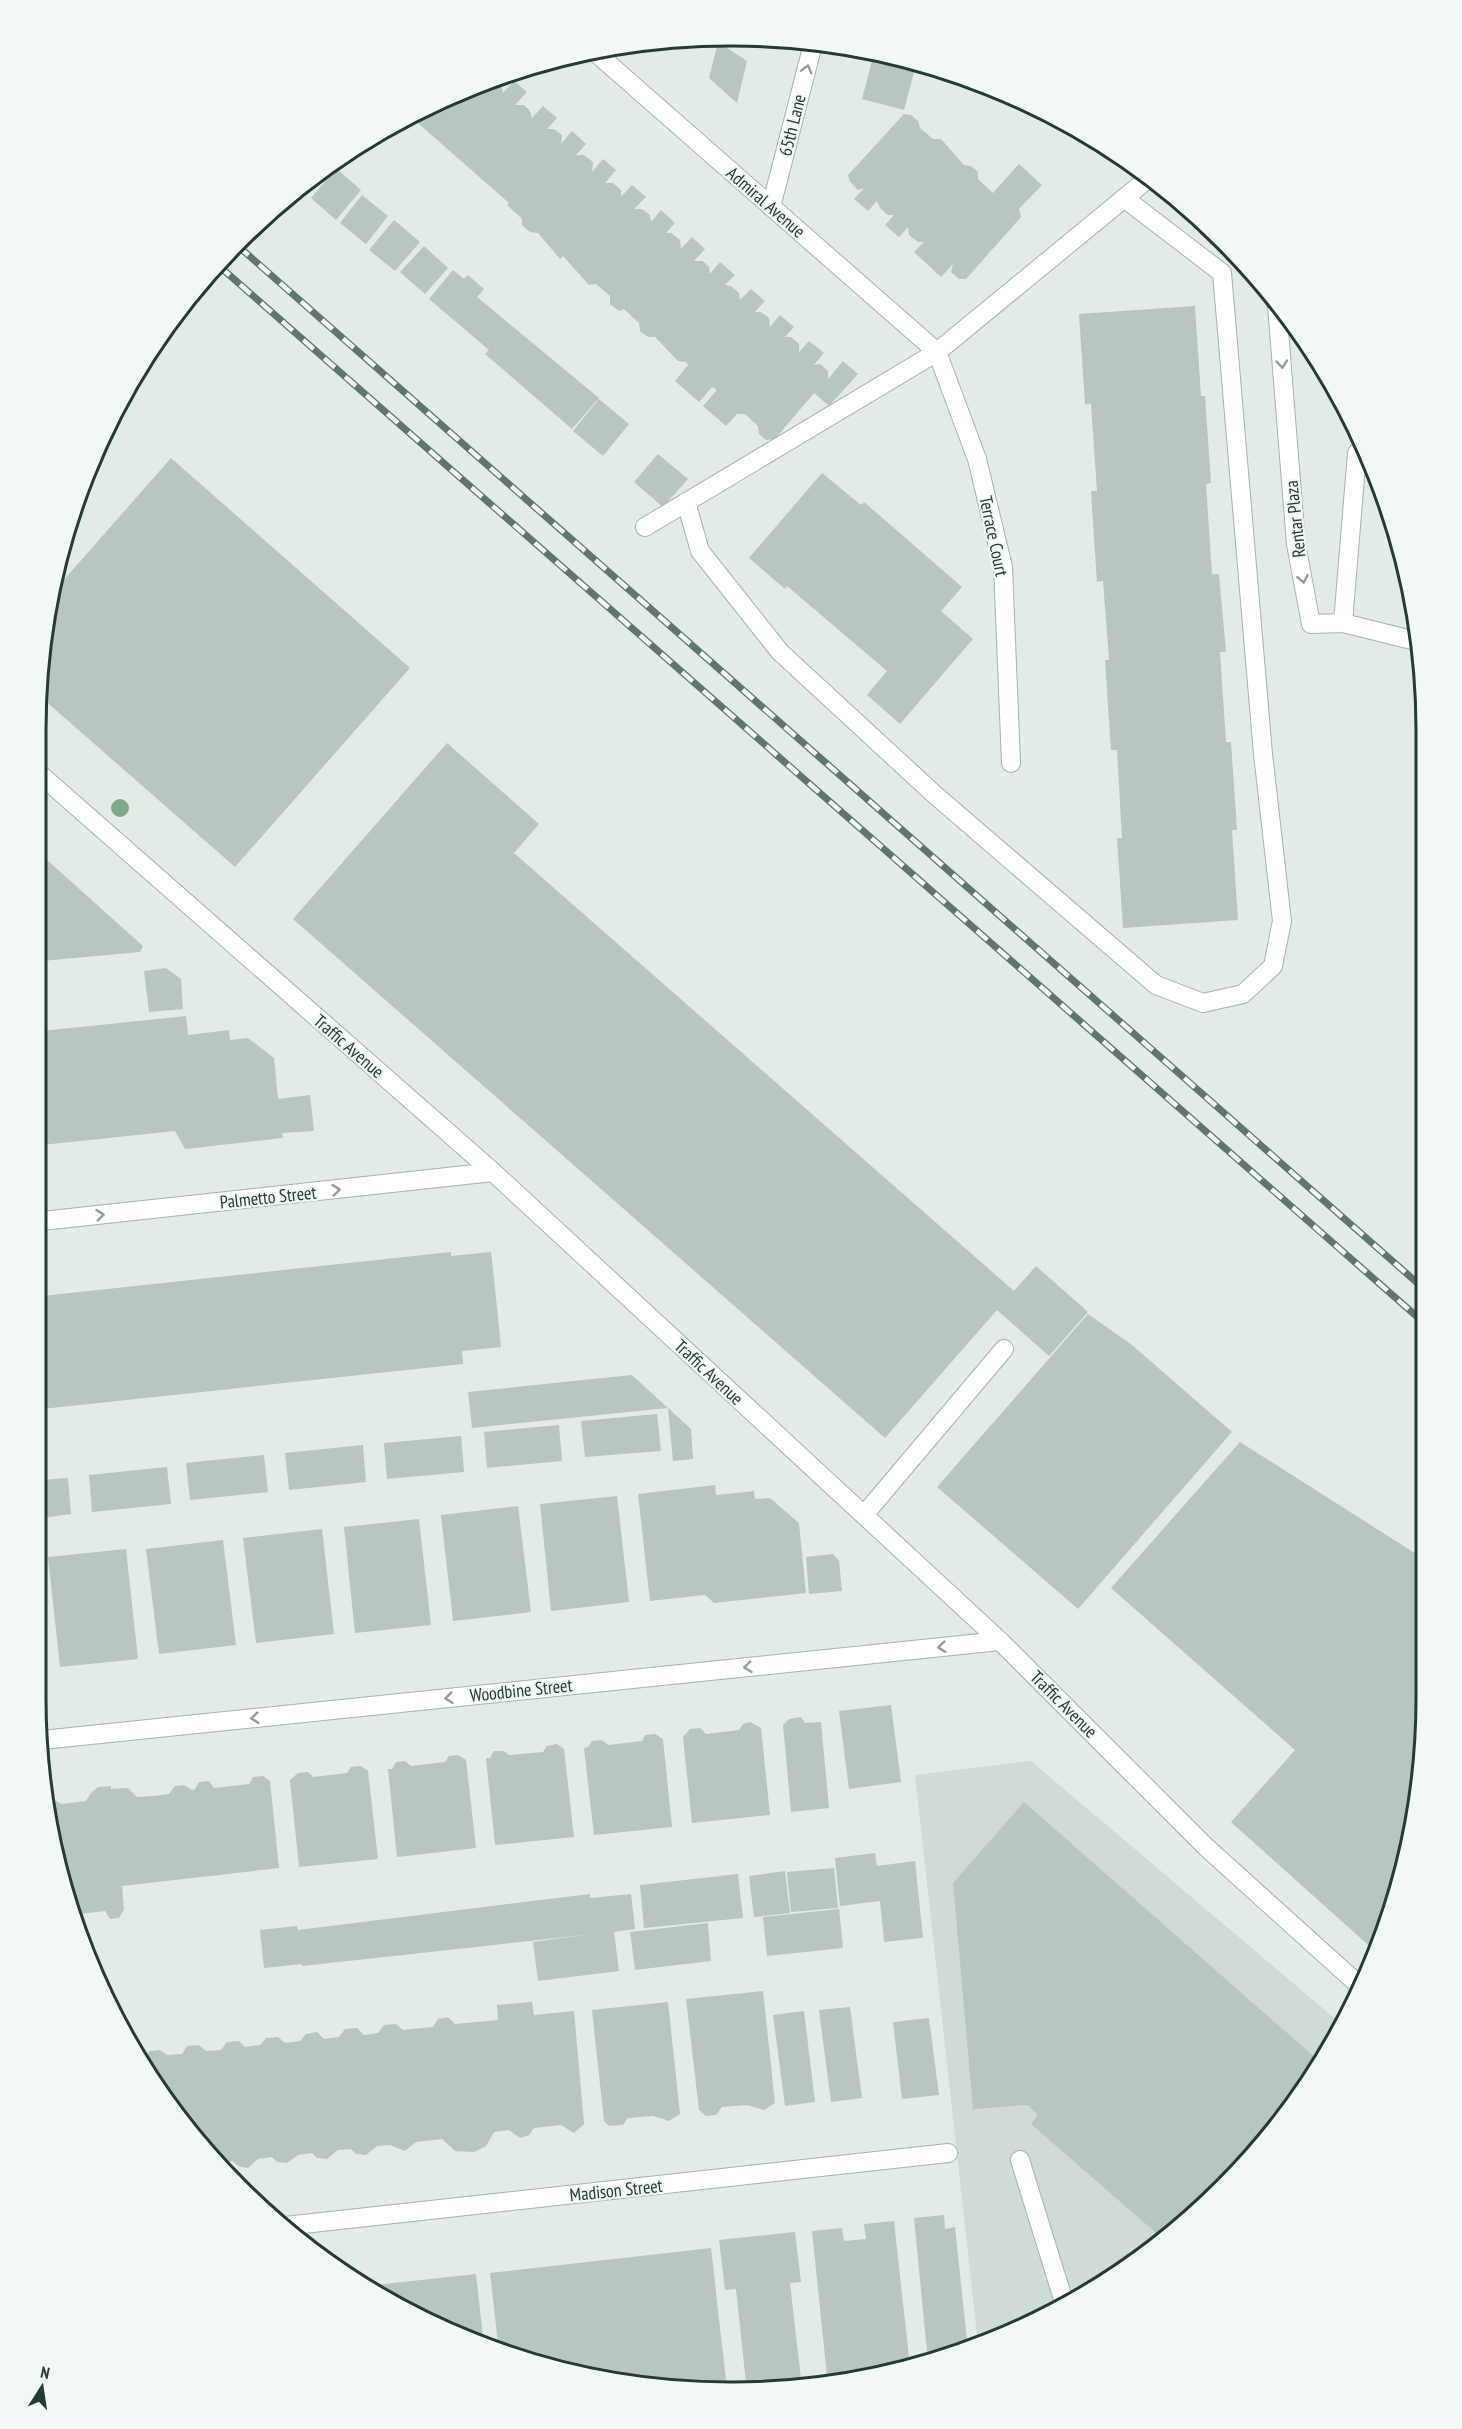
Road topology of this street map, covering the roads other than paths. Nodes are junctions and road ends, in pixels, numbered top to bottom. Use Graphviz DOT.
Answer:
graph roads {
  1 [pos="811,51"];
  2 [pos="603,59"];
  3 [pos="1142,184"];
  4 [pos="1124,198"];
  5 [pos="771,207"];
  6 [pos="1278,320"];
  7 [pos="937,352"];
  8 [pos="1357,455"];
  9 [pos="686,502"];
  10 [pos="645,527"];
  11 [pos="1343,623"];
  12 [pos="1409,639"];
  13 [pos="1011,763"];
  14 [pos="46,780"];
  15 [pos="493,1172"];
  16 [pos="46,1221"];
  17 [pos="1004,1349"];
  18 [pos="864,1515"];
  19 [pos="1000,1641"];
  20 [pos="48,1739"];
  21 [pos="1354,1981"];
  22 [pos="948,2153"];
  23 [pos="1020,2160"];
  24 [pos="295,2225"];
  25 [pos="1062,2297"];
  5 -- 1 [label="street, 65th Lane, one-way"];
  2 -- 5 [label="street, Admiral Avenue"];
  3 -- 4 [label="street"];
  4 -- 7 [label="street"];
  4 -- 9 [label="street"];
  5 -- 7 [label="street, Admiral Avenue"];
  6 -- 11 [label="street, Rentar Plaza, one-way"];
  7 -- 9 [label="street"];
  7 -- 13 [label="street, Terrace Court"];
  8 -- 11 [label="street"];
  9 -- 10 [label="street"];
  11 -- 12 [label="street, Rentar Plaza"];
  14 -- 15 [label="street, Traffic Avenue"];
  16 -- 15 [label="street, Palmetto Street, one-way"];
  15 -- 18 [label="street, Traffic Avenue"];
  17 -- 18 [label="street"];
  18 -- 19 [label="street, Traffic Avenue"];
  19 -- 20 [label="street, Woodbine Street, one-way"];
  19 -- 21 [label="street, Traffic Avenue"];
  22 -- 24 [label="street, Madison Street"];
  23 -- 25 [label="street"];
}
